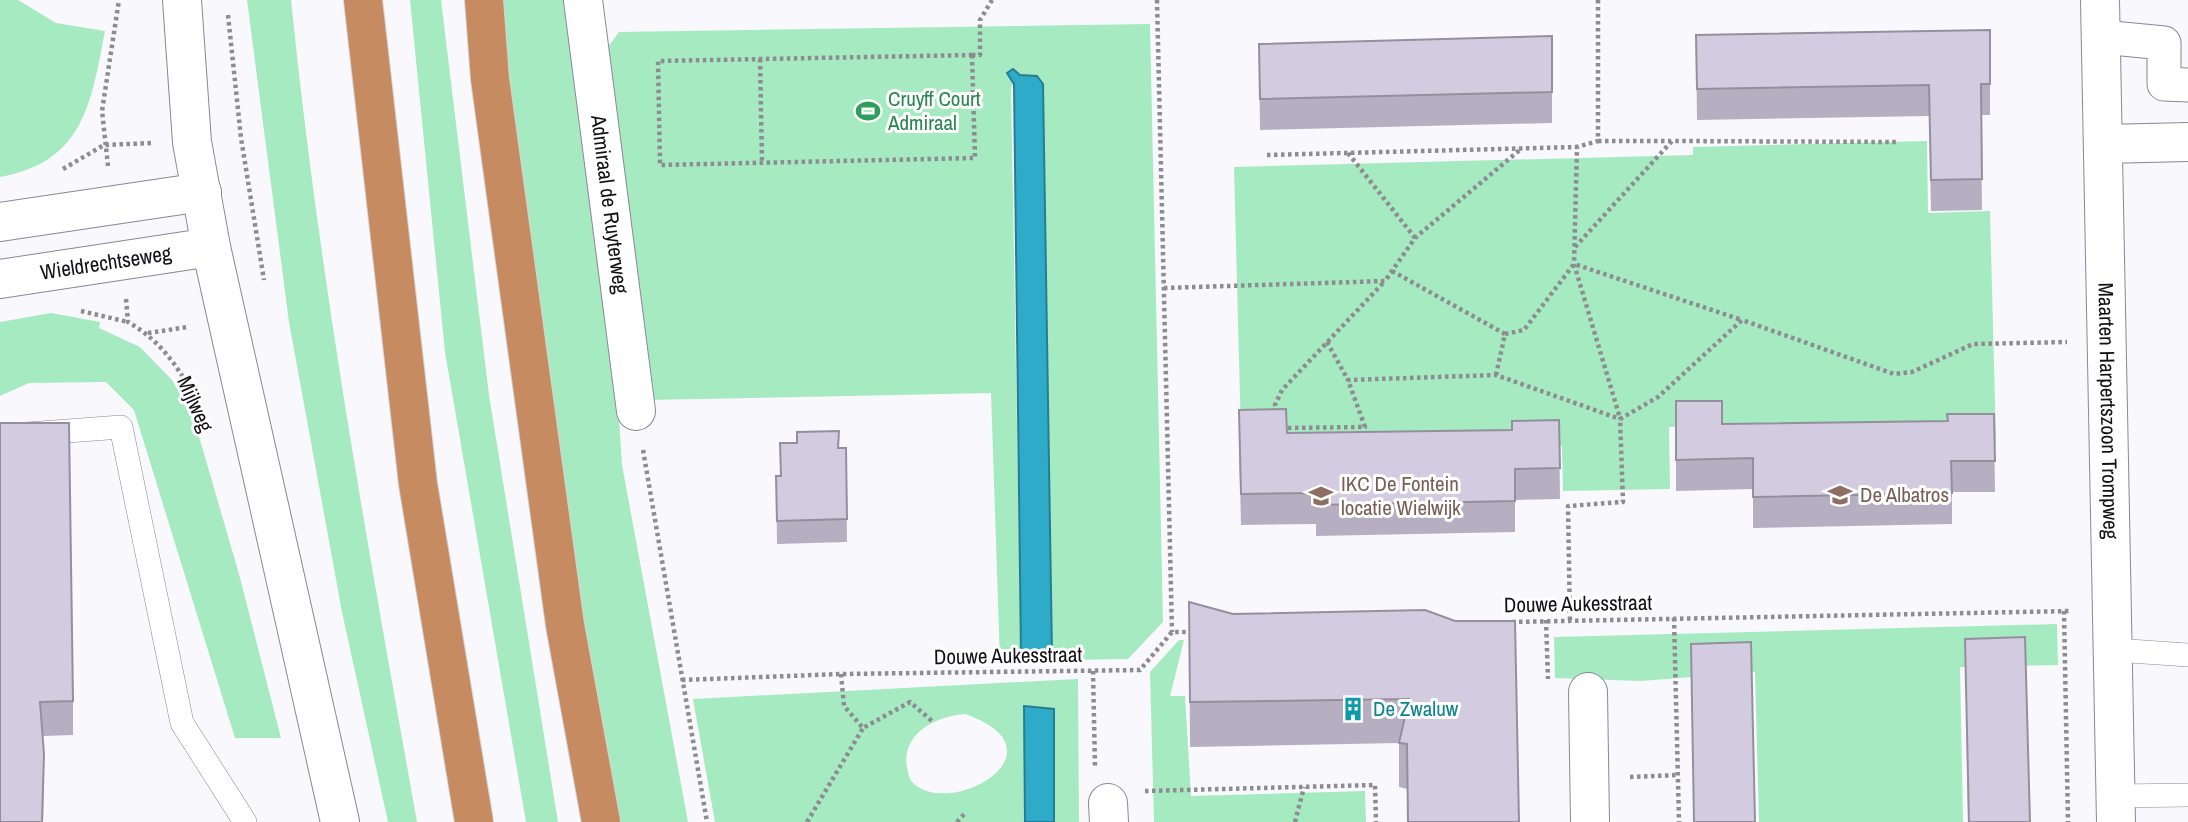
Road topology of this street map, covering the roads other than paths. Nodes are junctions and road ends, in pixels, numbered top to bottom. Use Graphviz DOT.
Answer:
graph roads {
  1 [pos="181,0"];
  2 [pos="363,0"];
  3 [pos="484,0"];
  4 [pos="583,0"];
  5 [pos="2100,0"];
  6 [pos="2102,37"];
  7 [pos="2188,85"];
  8 [pos="2188,142"];
  9 [pos="2104,144"];
  10 [pos="202,192"];
  11 [pos="0,222"];
  12 [pos="211,247"];
  13 [pos="0,279"];
  14 [pos="636,411"];
  15 [pos="0,436"];
  16 [pos="2115,650"];
  17 [pos="2188,655"];
  18 [pos="1588,692"];
  19 [pos="2188,795"];
  20 [pos="2116,809"];
  21 [pos="245,822"];
  22 [pos="340,822"];
  23 [pos="474,822"];
  24 [pos="601,822"];
  25 [pos="1590,822"];
  1 -- 10 [label="street, Mijlweg"];
  2 -- 23 [label="highway"];
  3 -- 24 [label="highway"];
  4 -- 14 [label="street, Admiraal de Ruyterweg"];
  5 -- 6 [label="street, Maarten Harpertszoon Trompweg"];
  6 -- 7 [label="street"];
  6 -- 9 [label="street, Maarten Harpertszoon Trompweg"];
  8 -- 9 [label="street"];
  9 -- 16 [label="street, Maarten Harpertszoon Trompweg"];
  10 -- 11 [label="street"];
  10 -- 12 [label="street, Mijlweg"];
  12 -- 13 [label="street, Wieldrechtseweg"];
  12 -- 22 [label="street, Mijlweg"];
  15 -- 21 [label="lane"];
  16 -- 17 [label="lane"];
  16 -- 20 [label="street, Maarten Harpertszoon Trompweg"];
  18 -- 25 [label="street"];
  19 -- 20 [label="lane"];
}
